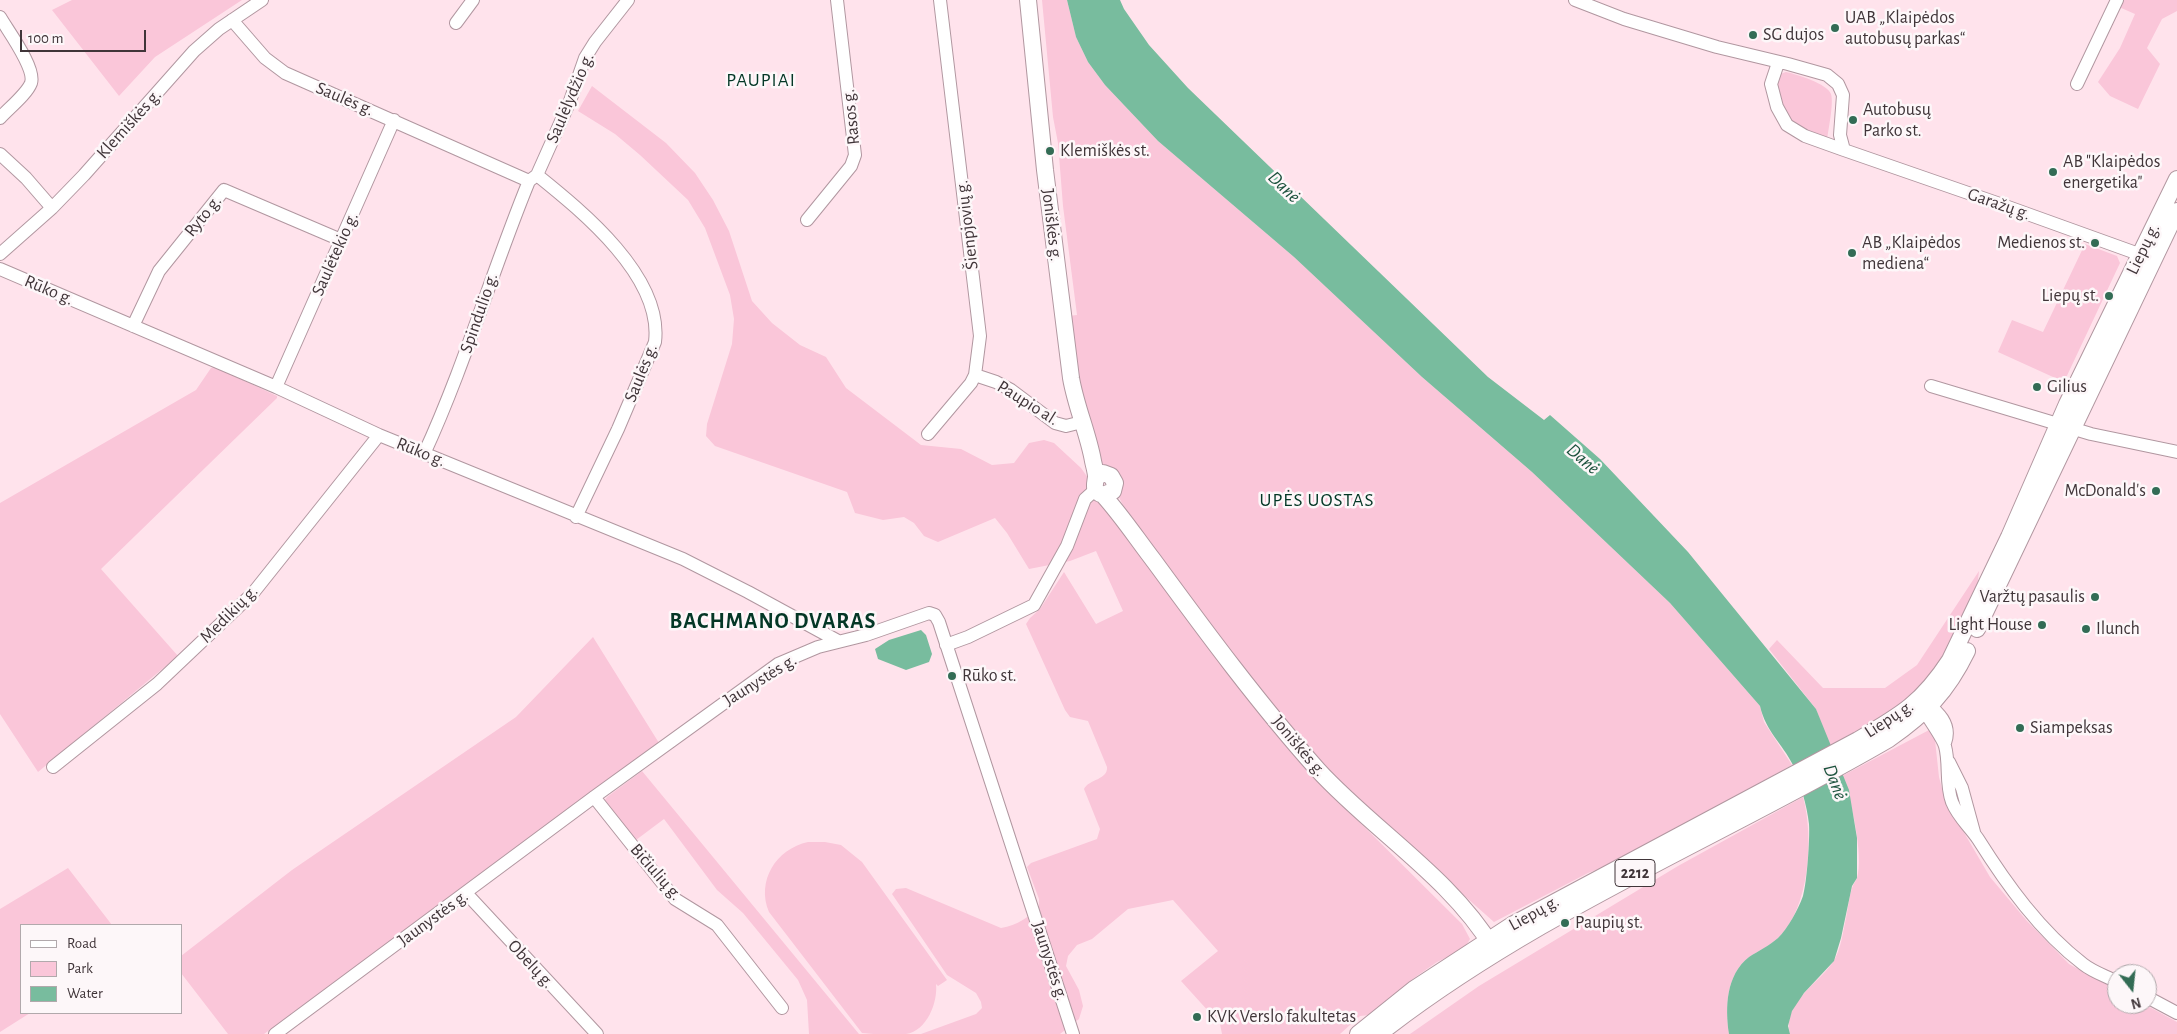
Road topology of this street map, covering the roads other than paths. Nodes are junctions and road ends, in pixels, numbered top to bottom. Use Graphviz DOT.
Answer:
graph roads {
  1 [pos="262,0"];
  2 [pos="473,0"];
  3 [pos="628,0"];
  4 [pos="837,0"];
  5 [pos="940,0"];
  6 [pos="1028,0"];
  7 [pos="1575,0"];
  8 [pos="2117,0"];
  9 [pos="0,17"];
  10 [pos="232,20"];
  11 [pos="456,23"];
  12 [pos="1778,63"];
  13 [pos="2077,84"];
  14 [pos="0,118"];
  15 [pos="394,120"];
  16 [pos="1844,150"];
  17 [pos="0,154"];
  18 [pos="533,178"];
  19 [pos="2177,178"];
  20 [pos="52,208"];
  21 [pos="2177,211"];
  22 [pos="808,220"];
  23 [pos="341,240"];
  24 [pos="0,254"];
  25 [pos="2147,257"];
  26 [pos="0,269"];
  27 [pos="133,326"];
  28 [pos="975,374"];
  29 [pos="1931,386"];
  30 [pos="276,387"];
  31 [pos="1082,422"];
  32 [pos="2065,426"];
  33 [pos="928,434"];
  34 [pos="379,435"];
  35 [pos="2177,452"];
  36 [pos="424,454"];
  37 [pos="1103,485"];
  38 [pos="576,516"];
  39 [pos="838,641"];
  40 [pos="946,644"];
  41 [pos="1923,704"];
  42 [pos="54,767"];
  43 [pos="594,796"];
  44 [pos="466,893"];
  45 [pos="1492,946"];
  46 [pos="2107,977"];
  47 [pos="2157,1002"];
  48 [pos="782,1008"];
  49 [pos="2177,1013"];
  50 [pos="275,1034"];
  51 [pos="597,1034"];
  52 [pos="1073,1034"];
  53 [pos="1358,1034"];
  54 [pos="1379,1034"];
  1 -- 10 [label="street, Klemiškės g."];
  2 -- 11 [label="street"];
  3 -- 18 [label="street, Saulėlydžio g."];
  4 -- 22 [label="street, Rasos g."];
  5 -- 28 [label="street, Šienpjovių g."];
  6 -- 31 [label="main road, Joniškės g."];
  7 -- 12 [label="street"];
  8 -- 13 [label="street"];
  9 -- 14 [label="street"];
  10 -- 15 [label="street, Saulės g."];
  10 -- 20 [label="street, Klemiškės g."];
  12 -- 16 [label="street, Garažų g."];
  12 -- 16 [label="street"];
  15 -- 18 [label="street, Saulės g."];
  15 -- 23 [label="street, Saulėtekio g."];
  16 -- 25 [label="street, Garažų g."];
  17 -- 20 [label="street"];
  18 -- 36 [label="street, Spindulio g."];
  18 -- 38 [label="street, Saulės g."];
  19 -- 25 [label="main road, Liepų g. / 2212"];
  20 -- 24 [label="street, Klemiškės g."];
  21 -- 25 [label="main road, Liepų g. / 2212"];
  23 -- 27 [label="street, Ryto g."];
  23 -- 30 [label="street, Saulėtekio g."];
  25 -- 32 [label="main road, Liepų g. / 2212"];
  26 -- 27 [label="street, Rūko g."];
  27 -- 30 [label="street, Rūko g."];
  28 -- 31 [label="street, Paupio al."];
  28 -- 33 [label="street, Šienpjovių g."];
  29 -- 32 [label="street"];
  30 -- 34 [label="street, Rūko g."];
  31 -- 37 [label="main road, Joniškės g."];
  32 -- 35 [label="street"];
  32 -- 41 [label="main road, Liepų g. / 2212"];
  34 -- 36 [label="street, Rūko g."];
  34 -- 42 [label="street, Medikių g."];
  36 -- 38 [label="street, Rūko g."];
  37 -- 40 [label="street"];
  37 -- 45 [label="main road, Joniškės g."];
  38 -- 39 [label="street, Rūko g."];
  39 -- 40 [label="street, Jaunystės g."];
  39 -- 43 [label="street, Jaunystės g."];
  40 -- 52 [label="street, Jaunystės g."];
  41 -- 45 [label="main road, Liepų g. / 2212"];
  41 -- 46 [label="street"];
  43 -- 44 [label="street, Jaunystės g."];
  43 -- 48 [label="street, Bičiulių g."];
  44 -- 50 [label="street, Jaunystės g."];
  44 -- 51 [label="street, Obelų g."];
  45 -- 53 [label="main road, Liepų g. / 2212"];
  45 -- 54 [label="main road, Liepų g. / 2212"];
  47 -- 49 [label="street"];
}
